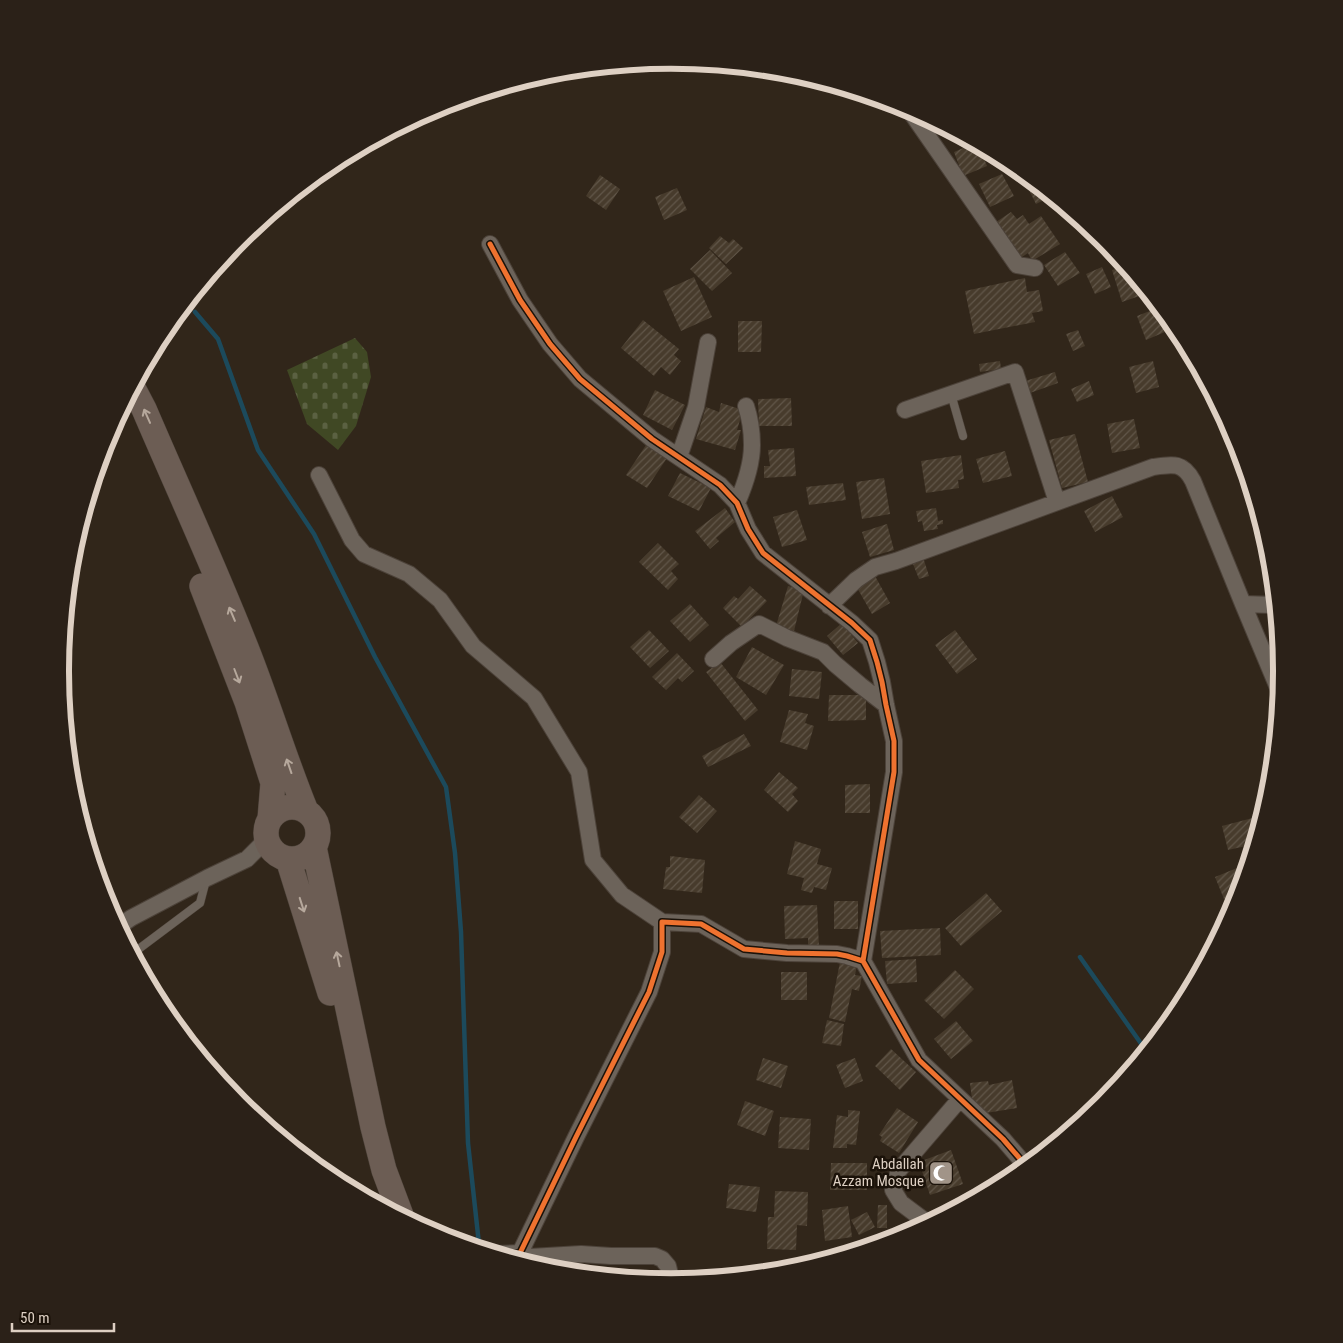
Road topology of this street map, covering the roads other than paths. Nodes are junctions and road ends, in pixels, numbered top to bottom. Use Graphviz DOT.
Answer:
graph roads {
  1 [pos="918,122"];
  2 [pos="490,244"];
  3 [pos="1035,268"];
  4 [pos="708,342"];
  5 [pos="951,394"];
  6 [pos="137,395"];
  7 [pos="746,406"];
  8 [pos="905,410"];
  9 [pos="128,413"];
  10 [pos="963,436"];
  11 [pos="679,457"];
  12 [pos="319,475"];
  13 [pos="1057,502"];
  14 [pos="737,503"];
  15 [pos="1242,604"];
  16 [pos="1270,605"];
  17 [pos="829,606"];
  18 [pos="235,643"];
  19 [pos="713,659"];
  20 [pos="1274,678"];
  21 [pos="886,705"];
  22 [pos="306,812"];
  23 [pos="268,829"];
  24 [pos="314,847"];
  25 [pos="288,859"];
  26 [pos="207,878"];
  27 [pos="662,922"];
  28 [pos="124,923"];
  29 [pos="137,950"];
  30 [pos="863,962"];
  31 [pos="960,1100"];
  32 [pos="373,1127"];
  33 [pos="1022,1161"];
  34 [pos="384,1170"];
  35 [pos="382,1200"];
  36 [pos="398,1208"];
  37 [pos="922,1219"];
  38 [pos="513,1253"];
  39 [pos="520,1253"];
  40 [pos="670,1274"];
  1 -- 3 [label="street"];
  2 -- 11 [label="street"];
  4 -- 11 [label="street"];
  5 -- 8 [label="street"];
  5 -- 10 [label="lane"];
  5 -- 13 [label="street"];
  18 -- 6 [label="main road, one-way"];
  7 -- 14 [label="street"];
  9 -- 18 [label="main road"];
  11 -- 14 [label="street"];
  12 -- 27 [label="street"];
  13 -- 15 [label="street"];
  13 -- 17 [label="street"];
  14 -- 17 [label="street"];
  15 -- 16 [label="street"];
  15 -- 20 [label="street"];
  17 -- 21 [label="street"];
  22 -- 18 [label="main road, one-way"];
  18 -- 23 [label="main road, one-way"];
  19 -- 21 [label="street"];
  21 -- 30 [label="street"];
  22 -- 23 [label="main road"];
  22 -- 24 [label="main road"];
  23 -- 25 [label="main road"];
  23 -- 26 [label="street"];
  24 -- 25 [label="main road"];
  32 -- 24 [label="main road, one-way"];
  25 -- 32 [label="main road, one-way"];
  26 -- 28 [label="street"];
  26 -- 29 [label="lane"];
  27 -- 30 [label="street"];
  27 -- 39 [label="street"];
  30 -- 31 [label="street"];
  31 -- 33 [label="street"];
  31 -- 37 [label="street"];
  32 -- 34 [label="main road"];
  34 -- 35 [label="main road"];
  34 -- 36 [label="main road"];
  38 -- 39 [label="street"];
  39 -- 40 [label="street"];
}
